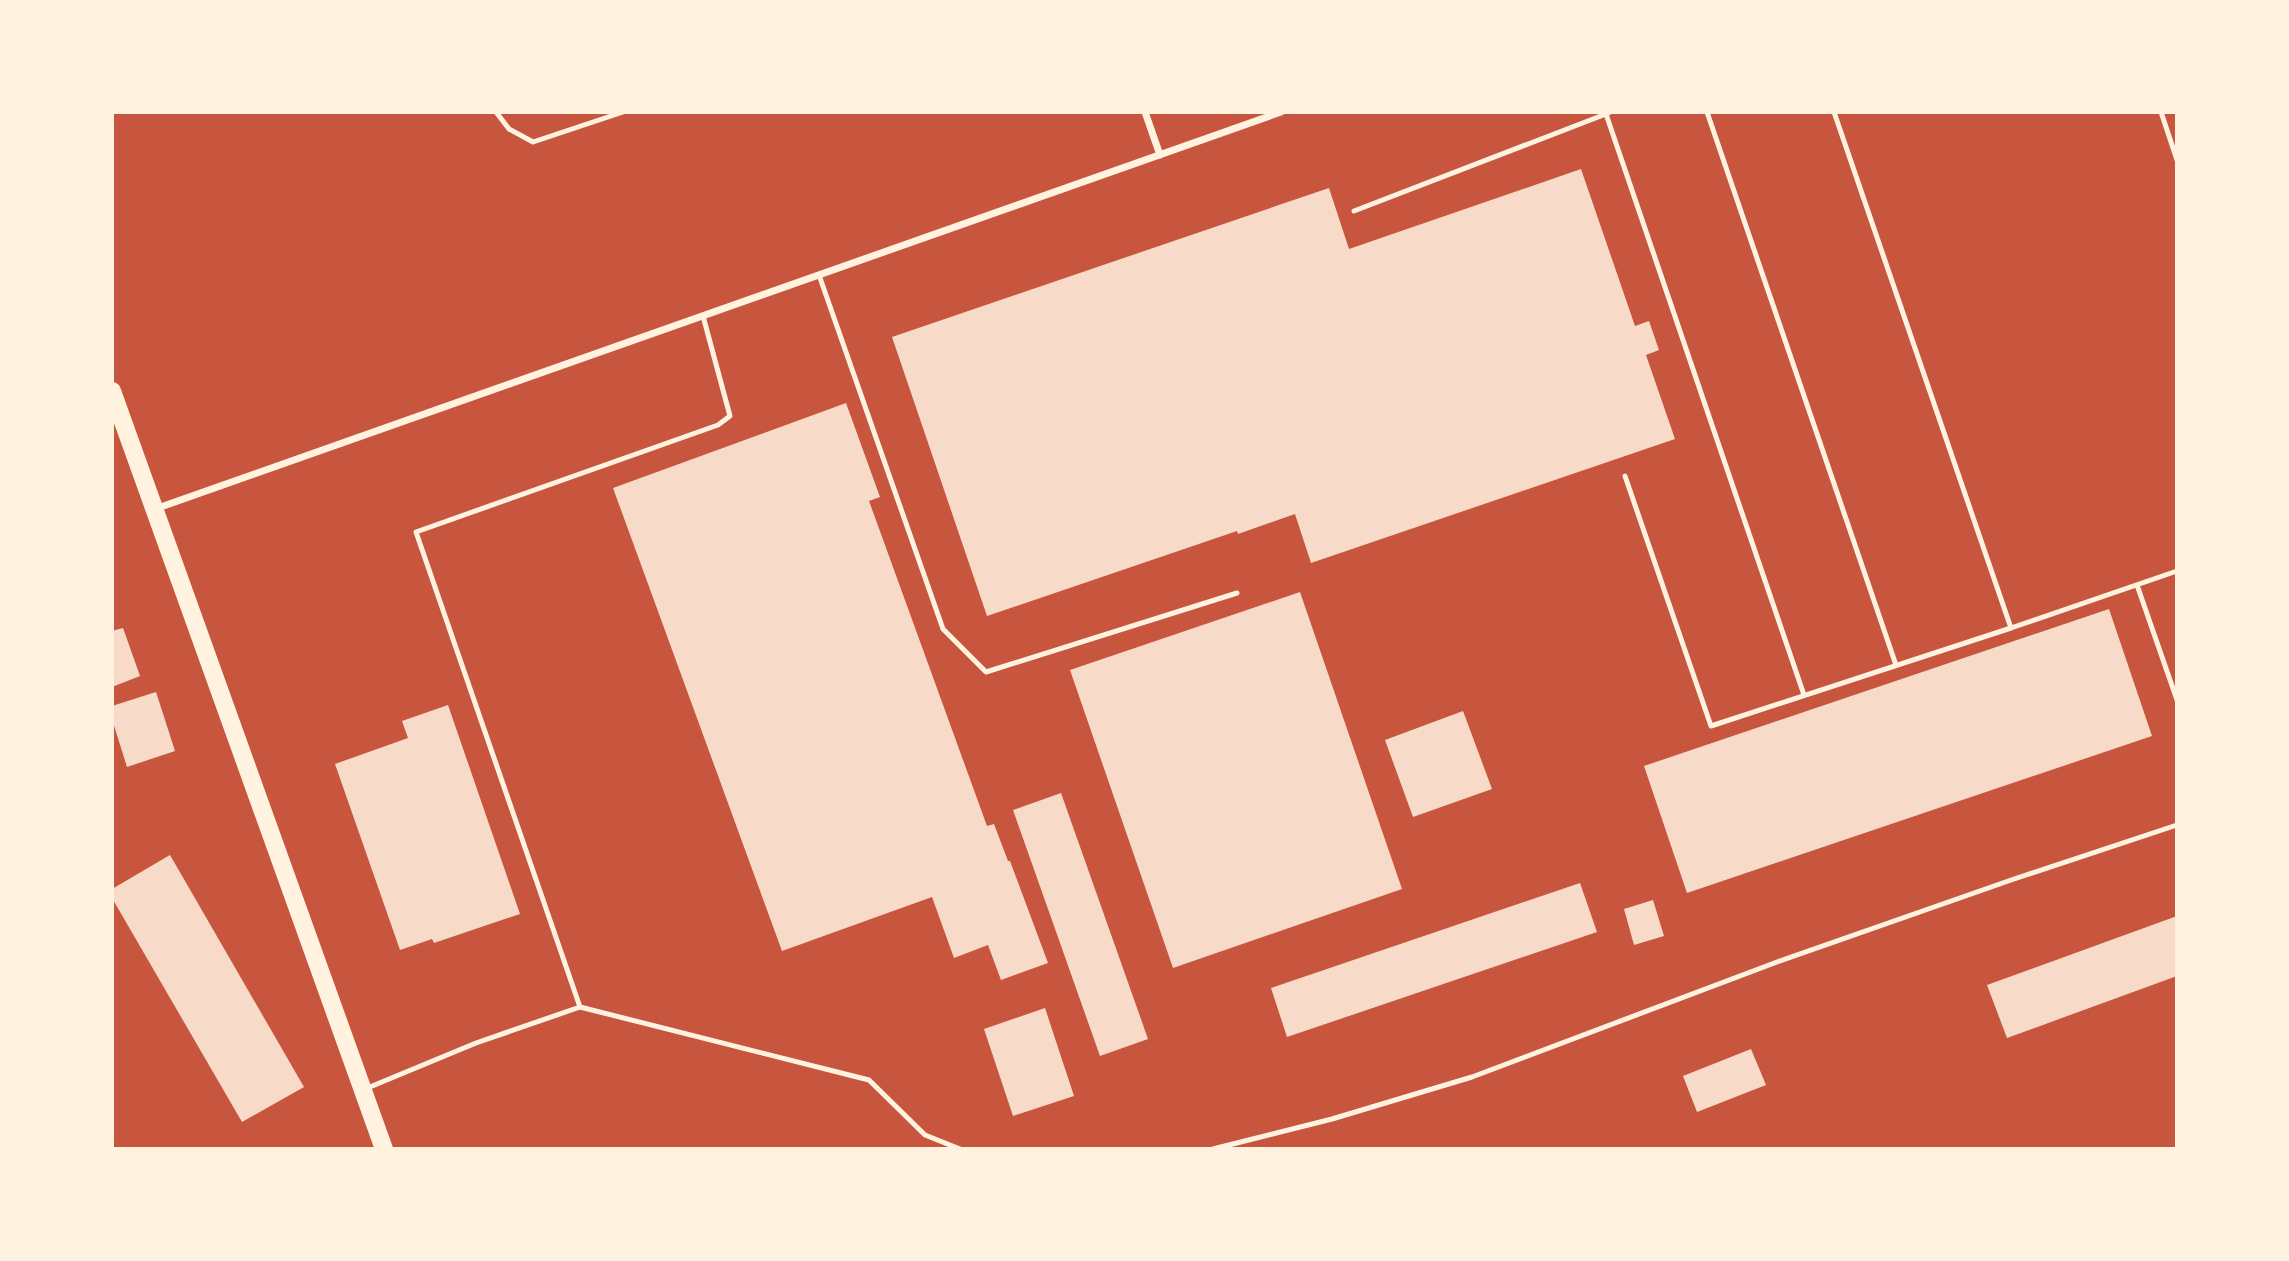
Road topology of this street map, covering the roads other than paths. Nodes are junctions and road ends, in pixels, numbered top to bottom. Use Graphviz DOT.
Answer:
graph roads {
  1 [pos="496,112"];
  2 [pos="623,112"];
  3 [pos="1145,112"];
  4 [pos="1281,112"];
  5 [pos="1707,112"];
  6 [pos="1834,112"];
  7 [pos="2161,112"];
  8 [pos="1608,113"];
  9 [pos="1160,155"];
  10 [pos="2177,160"];
  11 [pos="1354,211"];
  12 [pos="819,275"];
  13 [pos="703,316"];
  14 [pos="112,391"];
  15 [pos="1625,476"];
  16 [pos="155,509"];
  17 [pos="2177,571"];
  18 [pos="2137,585"];
  19 [pos="1237,593"];
  20 [pos="2011,628"];
  21 [pos="1896,665"];
  22 [pos="1804,695"];
  23 [pos="2177,701"];
  24 [pos="2177,825"];
  25 [pos="580,1007"];
  26 [pos="363,1090"];
  27 [pos="384,1149"];
  28 [pos="960,1149"];
  29 [pos="1213,1149"];
  1 -- 2 [label="lane"];
  3 -- 9 [label="street"];
  4 -- 9 [label="street"];
  5 -- 21 [label="lane"];
  6 -- 20 [label="lane"];
  7 -- 10 [label="lane"];
  8 -- 11 [label="lane"];
  8 -- 22 [label="lane"];
  9 -- 12 [label="street"];
  12 -- 13 [label="street"];
  12 -- 19 [label="lane"];
  13 -- 16 [label="street"];
  13 -- 25 [label="lane"];
  14 -- 16 [label="main road"];
  15 -- 22 [label="lane"];
  16 -- 26 [label="main road"];
  17 -- 18 [label="lane"];
  18 -- 20 [label="lane"];
  18 -- 23 [label="lane"];
  20 -- 21 [label="lane"];
  21 -- 22 [label="lane"];
  24 -- 29 [label="lane"];
  25 -- 26 [label="lane"];
  25 -- 28 [label="lane"];
  26 -- 27 [label="main road"];
}
